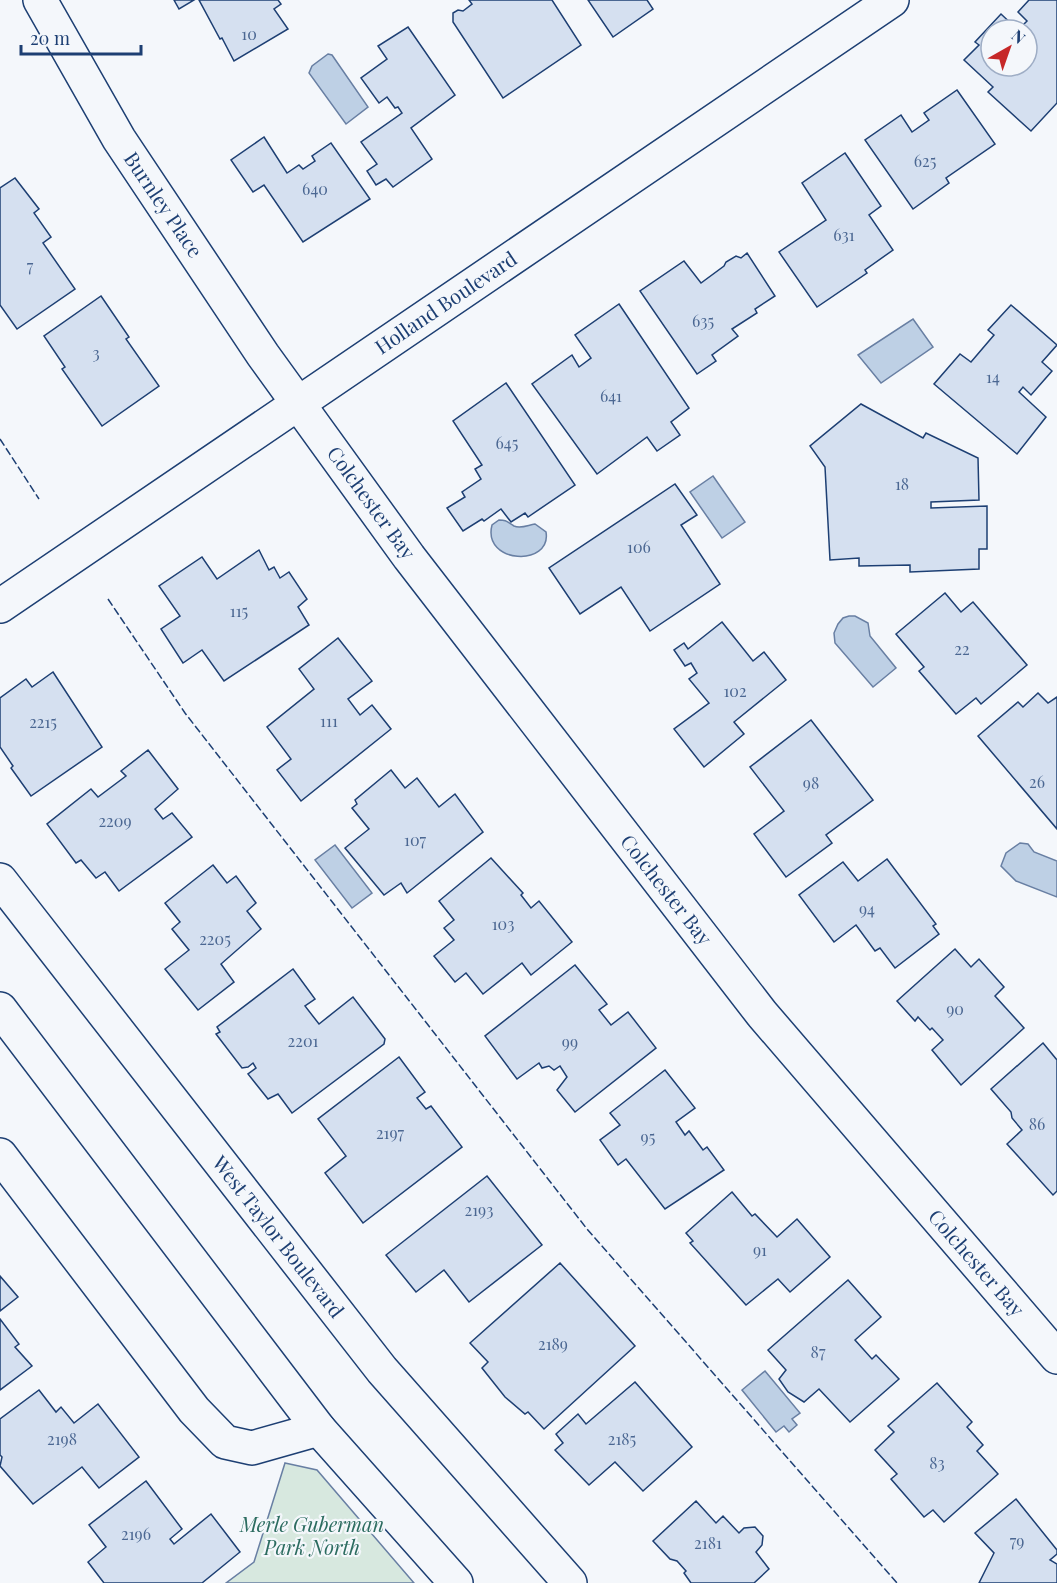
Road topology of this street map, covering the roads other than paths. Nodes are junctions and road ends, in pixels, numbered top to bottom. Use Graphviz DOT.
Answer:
graph roads {
  1 [pos="40,0"];
  2 [pos="892,0"];
  3 [pos="299,403"];
  4 [pos="0,606"];
  5 [pos="0,880"];
  6 [pos="0,1009"];
  7 [pos="0,1155"];
  8 [pos="1057,1356"];
  9 [pos="320,1429"];
  10 [pos="456,1583"];
  11 [pos="570,1583"];
  1 -- 3 [label="street, Burnley Place"];
  2 -- 3 [label="street, Holland Boulevard"];
  3 -- 4 [label="street, Holland Boulevard"];
  3 -- 8 [label="street, Colchester Bay"];
  5 -- 11 [label="street, West Taylor Boulevard"];
  6 -- 9 [label="street"];
  7 -- 9 [label="street"];
  9 -- 10 [label="street"];
}
